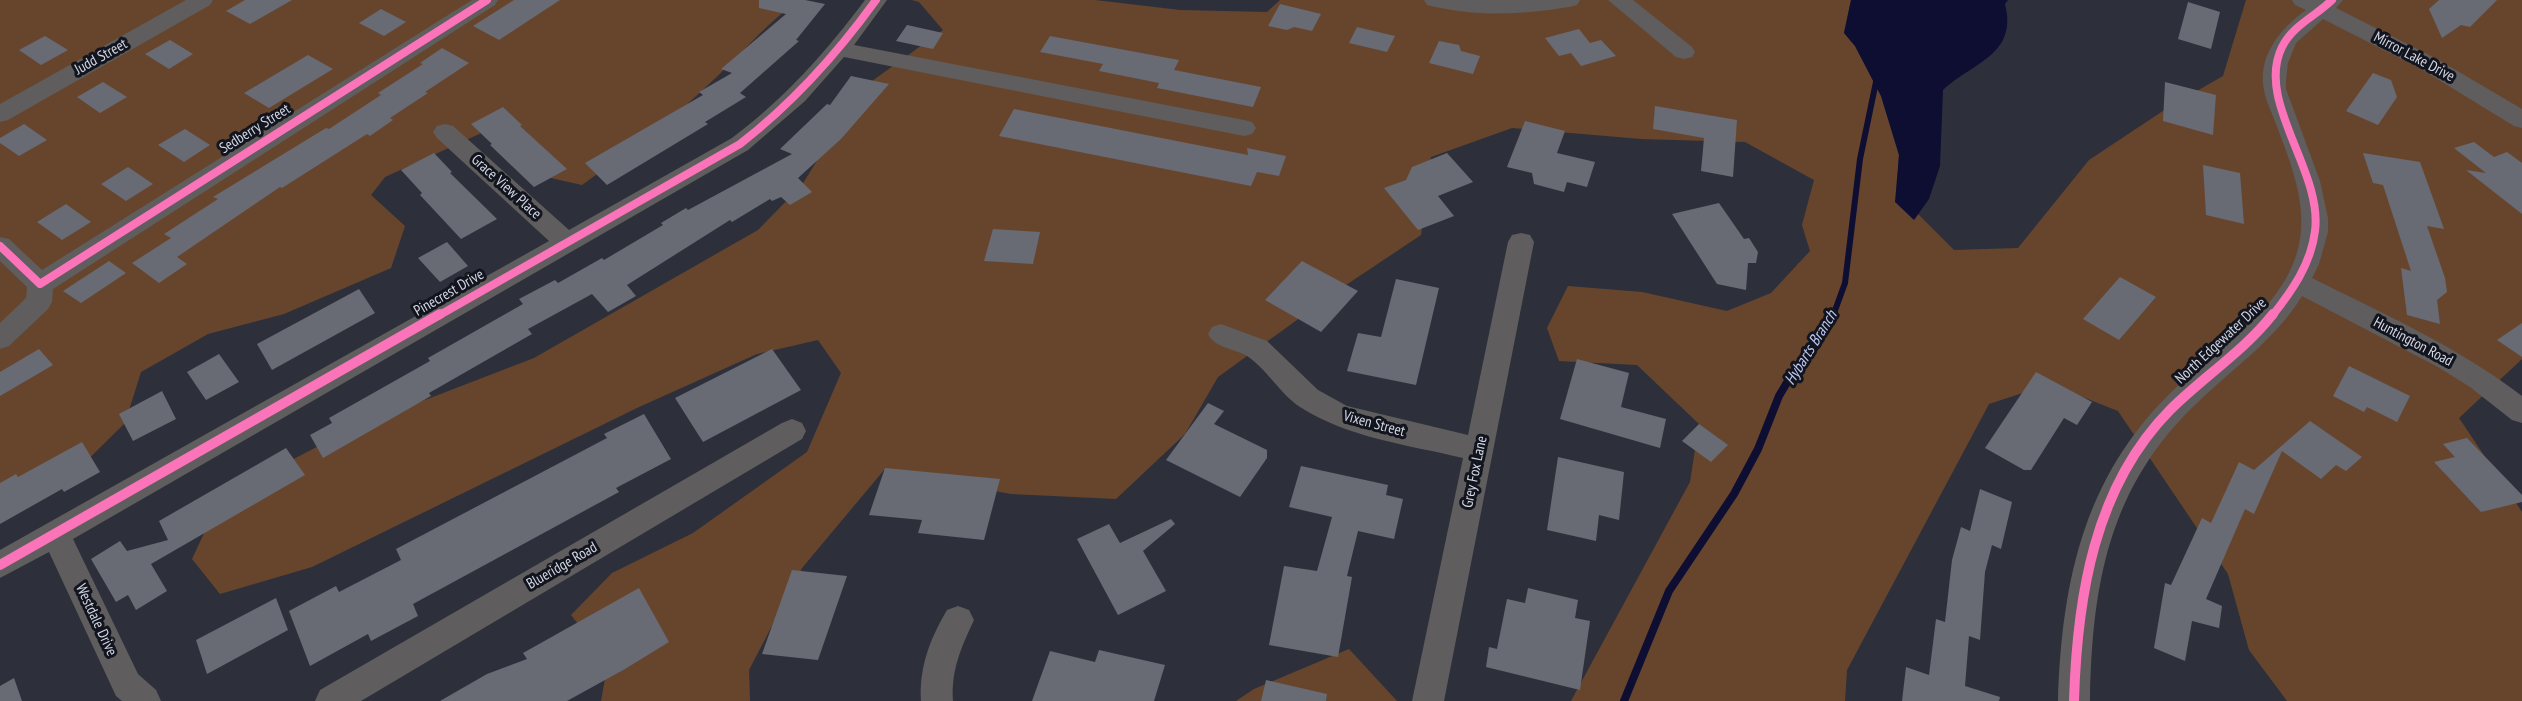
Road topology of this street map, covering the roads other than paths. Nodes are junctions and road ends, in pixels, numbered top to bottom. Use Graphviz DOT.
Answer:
graph roads {
  1 [pos="202,0"];
  2 [pos="487,0"];
  3 [pos="876,0"];
  4 [pos="1435,0"];
  5 [pos="1569,0"];
  6 [pos="1619,0"];
  7 [pos="2319,3"];
  8 [pos="838,50"];
  9 [pos="1684,52"];
  10 [pos="0,114"];
  11 [pos="2522,120"];
  12 [pos="1244,128"];
  13 [pos="445,132"];
  14 [pos="1521,242"];
  15 [pos="567,243"];
  16 [pos="0,246"];
  17 [pos="2297,282"];
  18 [pos="40,284"];
  19 [pos="1221,334"];
  20 [pos="0,339"];
  21 [pos="2522,412"];
  22 [pos="792,431"];
  23 [pos="1479,450"];
  24 [pos="55,533"];
  25 [pos="0,565"];
  26 [pos="958,620"];
  27 [pos="145,701"];
  28 [pos="331,701"];
  29 [pos="937,701"];
  30 [pos="1428,701"];
  31 [pos="2074,701"];
  1 -- 10 [label="street, Judd Street"];
  2 -- 18 [label="street, Sedberry Street"];
  3 -- 8 [label="street, Pinecrest Drive"];
  4 -- 5 [label="street"];
  6 -- 9 [label="street"];
  7 -- 11 [label="street, Mirror Lake Drive"];
  7 -- 17 [label="street, North Edgewater Drive"];
  8 -- 12 [label="street"];
  8 -- 15 [label="street, Pinecrest Drive"];
  13 -- 15 [label="street, Grace View Place"];
  14 -- 23 [label="street, Grey Fox Lane"];
  15 -- 24 [label="street, Pinecrest Drive"];
  16 -- 18 [label="street"];
  17 -- 21 [label="street, Huntington Road"];
  17 -- 31 [label="street, North Edgewater Drive"];
  18 -- 20 [label="street"];
  19 -- 23 [label="street, Vixen Street"];
  22 -- 28 [label="street, Blueridge Road"];
  23 -- 30 [label="street, Grey Fox Lane"];
  24 -- 25 [label="street, Pinecrest Drive"];
  24 -- 27 [label="street, Westdale Drive"];
  26 -- 29 [label="street"];
}
